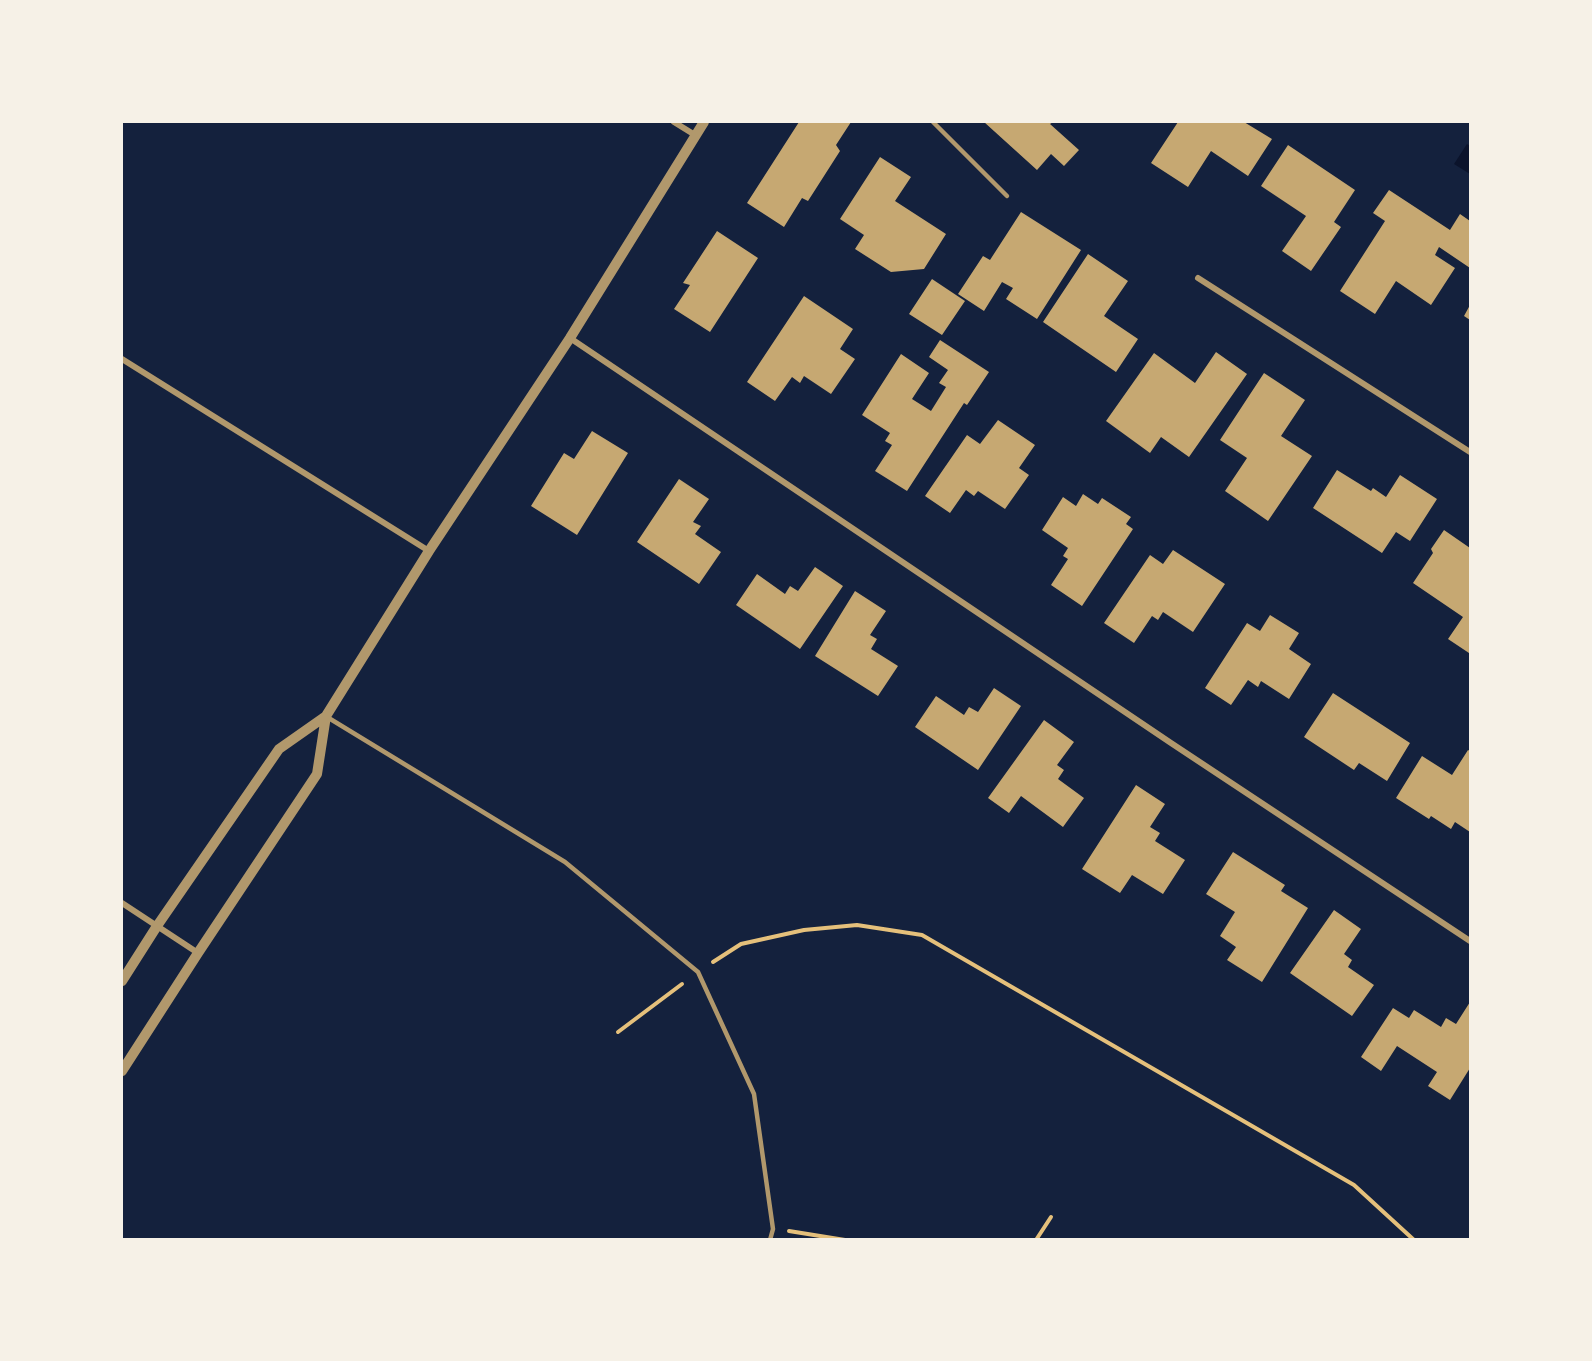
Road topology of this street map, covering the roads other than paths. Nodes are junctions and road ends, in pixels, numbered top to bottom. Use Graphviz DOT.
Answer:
graph roads {
  1 [pos="674,122"];
  2 [pos="704,122"];
  3 [pos="933,122"];
  4 [pos="695,135"];
  5 [pos="1007,196"];
  6 [pos="1198,278"];
  7 [pos="570,338"];
  8 [pos="122,359"];
  9 [pos="1470,452"];
  10 [pos="429,551"];
  11 [pos="326,716"];
  12 [pos="122,903"];
  13 [pos="157,926"];
  14 [pos="1470,941"];
  15 [pos="198,953"];
  16 [pos="122,981"];
  17 [pos="122,1071"];
  18 [pos="770,1239"];
  1 -- 4 [label="street"];
  2 -- 4 [label="street"];
  3 -- 5 [label="lane"];
  4 -- 7 [label="street"];
  6 -- 9 [label="street"];
  7 -- 10 [label="street"];
  7 -- 14 [label="street"];
  8 -- 10 [label="street"];
  10 -- 11 [label="street"];
  11 -- 13 [label="street"];
  11 -- 15 [label="street"];
  11 -- 18 [label="lane"];
  12 -- 13 [label="street"];
  13 -- 15 [label="street"];
  13 -- 16 [label="street"];
  15 -- 17 [label="street"];
}
